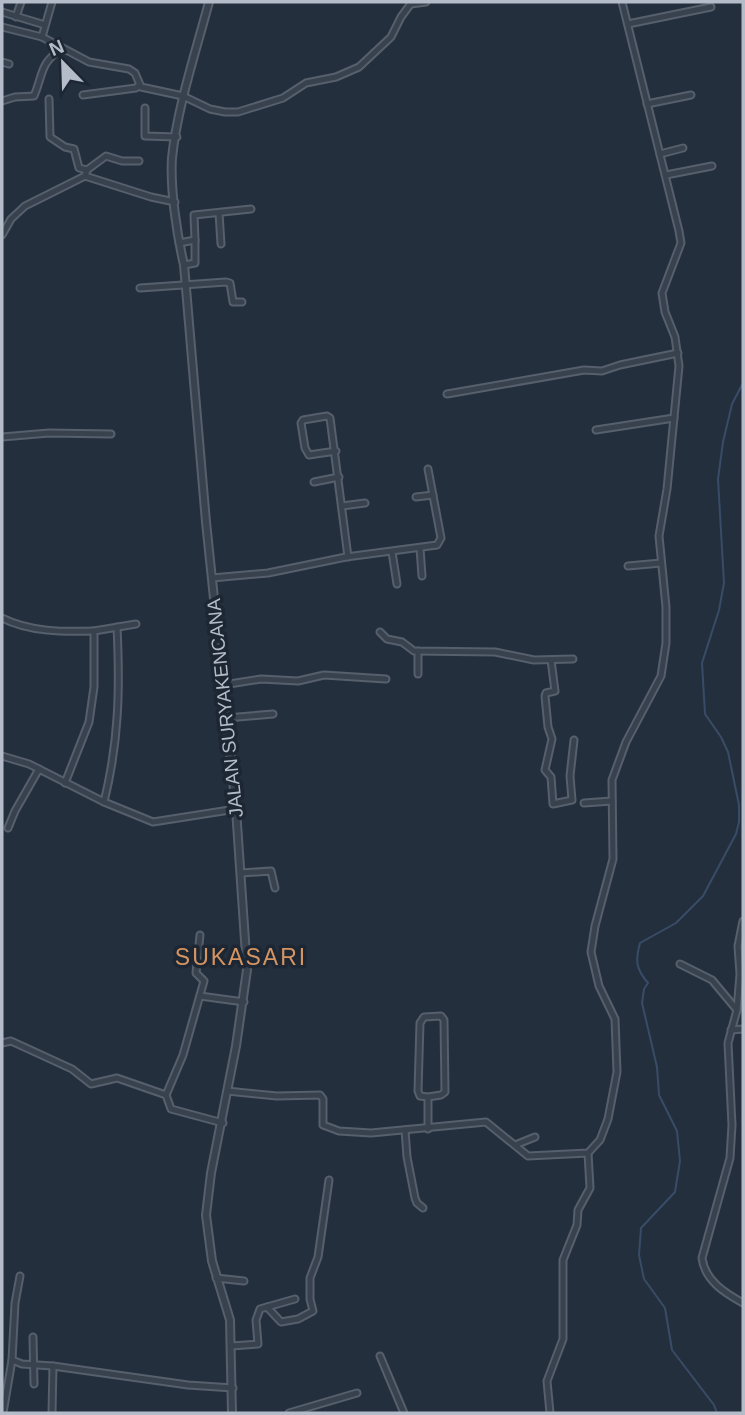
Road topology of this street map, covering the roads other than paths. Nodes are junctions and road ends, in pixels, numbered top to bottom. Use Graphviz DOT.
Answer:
graph roads {
  1 [pos="21,2"];
  2 [pos="52,2"];
  3 [pos="209,2"];
  4 [pos="426,2"];
  5 [pos="622,2"];
  6 [pos="412,3"];
  7 [pos="711,7"];
  8 [pos="2,12"];
  9 [pos="16,17"];
  10 [pos="628,24"];
  11 [pos="45,25"];
  12 [pos="2,27"];
  13 [pos="41,37"];
  14 [pos="62,48"];
  15 [pos="2,62"];
  16 [pos="9,64"];
  17 [pos="139,85"];
  18 [pos="83,95"];
  19 [pos="691,95"];
  20 [pos="184,96"];
  21 [pos="48,99"];
  22 [pos="2,102"];
  23 [pos="647,104"];
  24 [pos="145,108"];
  25 [pos="177,137"];
  26 [pos="683,148"];
  27 [pos="660,154"];
  28 [pos="139,161"];
  29 [pos="712,166"];
  30 [pos="86,173"];
  31 [pos="666,175"];
  32 [pos="175,202"];
  33 [pos="251,209"];
  34 [pos="219,213"];
  35 [pos="2,235"];
  36 [pos="195,240"];
  37 [pos="179,243"];
  38 [pos="221,244"];
  39 [pos="184,265"];
  40 [pos="186,285"];
  41 [pos="140,288"];
  42 [pos="242,302"];
  43 [pos="678,353"];
  44 [pos="447,394"];
  45 [pos="674,418"];
  46 [pos="596,430"];
  47 [pos="111,434"];
  48 [pos="2,437"];
  49 [pos="336,451"];
  50 [pos="428,469"];
  51 [pos="339,477"];
  52 [pos="314,482"];
  53 [pos="433,495"];
  54 [pos="416,497"];
  55 [pos="365,503"];
  56 [pos="342,506"];
  57 [pos="420,548"];
  58 [pos="393,552"];
  59 [pos="348,557"];
  60 [pos="661,563"];
  61 [pos="628,566"];
  62 [pos="422,576"];
  63 [pos="212,578"];
  64 [pos="397,584"];
  65 [pos="2,618"];
  66 [pos="136,624"];
  67 [pos="117,627"];
  68 [pos="94,631"];
  69 [pos="380,632"];
  70 [pos="418,651"];
  71 [pos="573,659"];
  72 [pos="551,660"];
  73 [pos="418,674"];
  74 [pos="386,679"];
  75 [pos="223,685"];
  76 [pos="273,714"];
  77 [pos="226,718"];
  78 [pos="574,740"];
  79 [pos="2,756"];
  80 [pos="40,769"];
  81 [pos="65,783"];
  82 [pos="612,801"];
  83 [pos="104,802"];
  84 [pos="584,803"];
  85 [pos="236,810"];
  86 [pos="8,828"];
  87 [pos="241,873"];
  88 [pos="275,888"];
  89 [pos="743,921"];
  90 [pos="200,935"];
  91 [pos="680,964"];
  92 [pos="200,996"];
  93 [pos="244,1002"];
  94 [pos="737,1010"];
  95 [pos="743,1029"];
  96 [pos="731,1030"];
  97 [pos="2,1043"];
  98 [pos="228,1091"];
  99 [pos="166,1095"];
  100 [pos="428,1097"];
  101 [pos="223,1123"];
  102 [pos="428,1129"];
  103 [pos="405,1130"];
  104 [pos="535,1137"];
  105 [pos="515,1145"];
  106 [pos="588,1153"];
  107 [pos="329,1180"];
  108 [pos="424,1208"];
  109 [pos="20,1276"];
  110 [pos="216,1278"];
  111 [pos="244,1281"];
  112 [pos="295,1299"];
  113 [pos="743,1303"];
  114 [pos="267,1307"];
  115 [pos="33,1337"];
  116 [pos="231,1346"];
  117 [pos="380,1356"];
  118 [pos="12,1360"];
  119 [pos="35,1365"];
  120 [pos="53,1366"];
  121 [pos="34,1384"];
  122 [pos="233,1388"];
  123 [pos="357,1393"];
  124 [pos="308,1410"];
  125 [pos="2,1413"];
  126 [pos="52,1413"];
  127 [pos="232,1413"];
  128 [pos="289,1413"];
  129 [pos="404,1413"];
  130 [pos="550,1413"];
  1 -- 9 [label="street"];
  2 -- 11 [label="street"];
  3 -- 20 [label="street, JALAN SURYAKENCANA"];
  4 -- 6 [label="street"];
  5 -- 10 [label="street"];
  6 -- 20 [label="street"];
  7 -- 10 [label="street"];
  8 -- 9 [label="street"];
  9 -- 11 [label="street"];
  10 -- 23 [label="street"];
  11 -- 13 [label="street"];
  12 -- 13 [label="street"];
  13 -- 14 [label="street"];
  14 -- 17 [label="street"];
  14 -- 22 [label="street"];
  15 -- 16 [label="street"];
  17 -- 18 [label="street"];
  17 -- 20 [label="street"];
  19 -- 23 [label="street"];
  20 -- 25 [label="street, JALAN SURYAKENCANA"];
  21 -- 30 [label="street"];
  23 -- 27 [label="street"];
  24 -- 25 [label="street"];
  25 -- 32 [label="street, JALAN SURYAKENCANA"];
  26 -- 27 [label="street"];
  27 -- 31 [label="street"];
  28 -- 30 [label="street"];
  29 -- 31 [label="street"];
  30 -- 32 [label="street"];
  30 -- 35 [label="street"];
  31 -- 43 [label="street"];
  32 -- 37 [label="street, JALAN SURYAKENCANA"];
  33 -- 34 [label="street"];
  34 -- 36 [label="street"];
  34 -- 38 [label="street"];
  36 -- 37 [label="street"];
  36 -- 39 [label="street"];
  37 -- 39 [label="street, JALAN SURYAKENCANA"];
  39 -- 40 [label="street, JALAN SURYAKENCANA"];
  40 -- 41 [label="street"];
  40 -- 42 [label="street"];
  40 -- 63 [label="street, JALAN SURYAKENCANA"];
  43 -- 44 [label="street"];
  43 -- 45 [label="street"];
  45 -- 46 [label="street"];
  45 -- 60 [label="street"];
  47 -- 48 [label="street"];
  49 -- 49 [label="street"];
  49 -- 51 [label="street"];
  50 -- 53 [label="street"];
  51 -- 52 [label="street"];
  51 -- 56 [label="street"];
  53 -- 54 [label="street"];
  53 -- 57 [label="street"];
  55 -- 56 [label="street"];
  56 -- 59 [label="street"];
  57 -- 58 [label="street"];
  57 -- 62 [label="street"];
  58 -- 59 [label="street"];
  58 -- 64 [label="street"];
  59 -- 63 [label="street"];
  60 -- 61 [label="street"];
  60 -- 82 [label="street"];
  63 -- 75 [label="street, JALAN SURYAKENCANA"];
  65 -- 68 [label="street"];
  66 -- 67 [label="street"];
  67 -- 68 [label="street"];
  67 -- 83 [label="street"];
  68 -- 81 [label="street"];
  69 -- 70 [label="street"];
  70 -- 72 [label="street"];
  70 -- 73 [label="street"];
  71 -- 72 [label="street"];
  72 -- 78 [label="street"];
  74 -- 75 [label="street"];
  75 -- 77 [label="street, JALAN SURYAKENCANA"];
  76 -- 77 [label="street"];
  77 -- 85 [label="street, JALAN SURYAKENCANA"];
  79 -- 80 [label="street"];
  80 -- 81 [label="street"];
  80 -- 86 [label="street"];
  81 -- 83 [label="street"];
  82 -- 84 [label="street"];
  82 -- 106 [label="street"];
  83 -- 85 [label="street"];
  85 -- 87 [label="street, JALAN SURYAKENCANA"];
  87 -- 88 [label="street"];
  87 -- 93 [label="street, JALAN SURYAKENCANA"];
  89 -- 94 [label="street"];
  90 -- 92 [label="street"];
  91 -- 94 [label="street"];
  92 -- 93 [label="street"];
  92 -- 99 [label="street"];
  93 -- 98 [label="street, JALAN SURYAKENCANA"];
  94 -- 96 [label="street"];
  95 -- 96 [label="street"];
  96 -- 113 [label="street"];
  97 -- 99 [label="street"];
  98 -- 101 [label="street, JALAN SURYAKENCANA"];
  98 -- 103 [label="street"];
  99 -- 101 [label="street"];
  100 -- 100 [label="street"];
  100 -- 102 [label="street"];
  101 -- 110 [label="street, JALAN SURYAKENCANA"];
  102 -- 103 [label="street"];
  102 -- 105 [label="street"];
  103 -- 108 [label="street"];
  104 -- 105 [label="street"];
  105 -- 106 [label="street"];
  106 -- 130 [label="street"];
  107 -- 114 [label="street"];
  109 -- 118 [label="street"];
  110 -- 111 [label="street"];
  110 -- 116 [label="street, JALAN SURYAKENCANA"];
  112 -- 114 [label="street"];
  114 -- 116 [label="street"];
  115 -- 119 [label="street"];
  116 -- 122 [label="street, JALAN SURYAKENCANA"];
  117 -- 129 [label="street"];
  118 -- 119 [label="street"];
  118 -- 125 [label="street"];
  119 -- 120 [label="street"];
  119 -- 121 [label="street"];
  120 -- 122 [label="street"];
  120 -- 126 [label="street"];
  122 -- 127 [label="street, JALAN SURYAKENCANA"];
  123 -- 124 [label="street"];
  124 -- 128 [label="street"];
}
